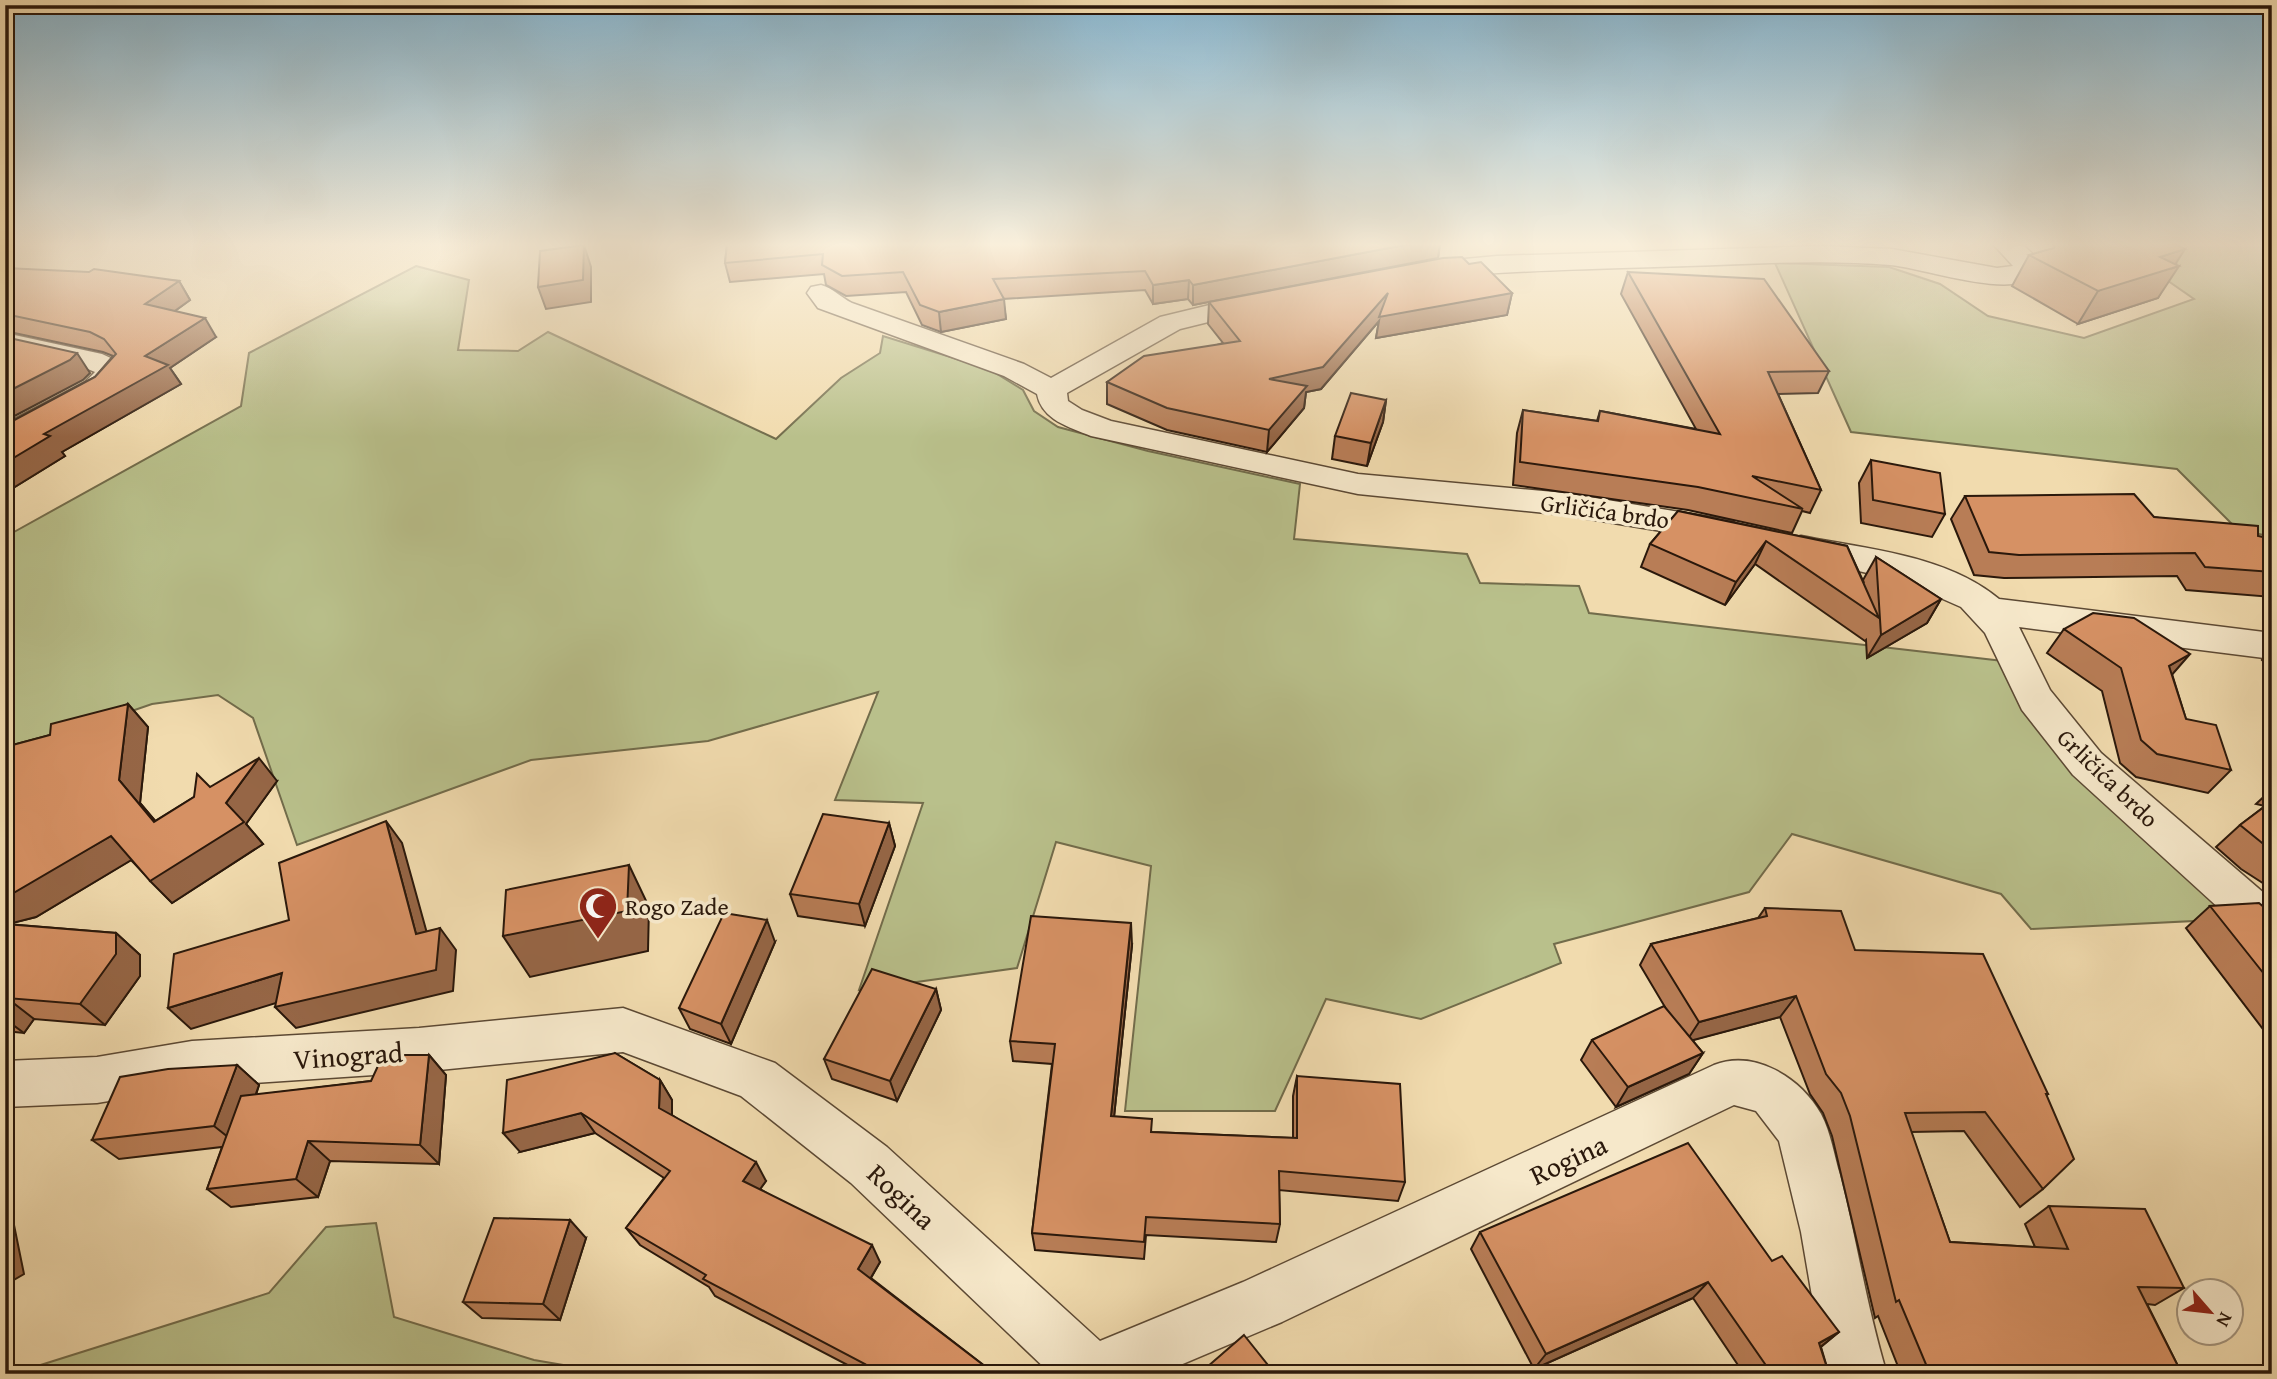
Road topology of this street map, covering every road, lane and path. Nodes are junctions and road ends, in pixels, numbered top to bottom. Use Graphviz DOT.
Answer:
graph roads {
  1 [pos="841,308"];
  2 [pos="1225,308"];
  3 [pos="5,342"];
  4 [pos="1051,390"];
  5 [pos="5,437"];
  6 [pos="1991,611"];
  7 [pos="2272,646"];
  8 [pos="2272,928"];
  9 [pos="687,1054"];
  10 [pos="5,1084"];
  11 [pos="1092,1374"];
  12 [pos="1858,1374"];
  1 -- 4 [label="street, Grličića brdo"];
  2 -- 4 [label="street"];
  3 -- 5 [label="street"];
  4 -- 6 [label="street, Grličića brdo"];
  6 -- 7 [label="street"];
  6 -- 8 [label="street, Grličića brdo"];
  9 -- 10 [label="street, Vinograd"];
  9 -- 11 [label="street, Rogina"];
  11 -- 12 [label="street, Rogina"];
}
